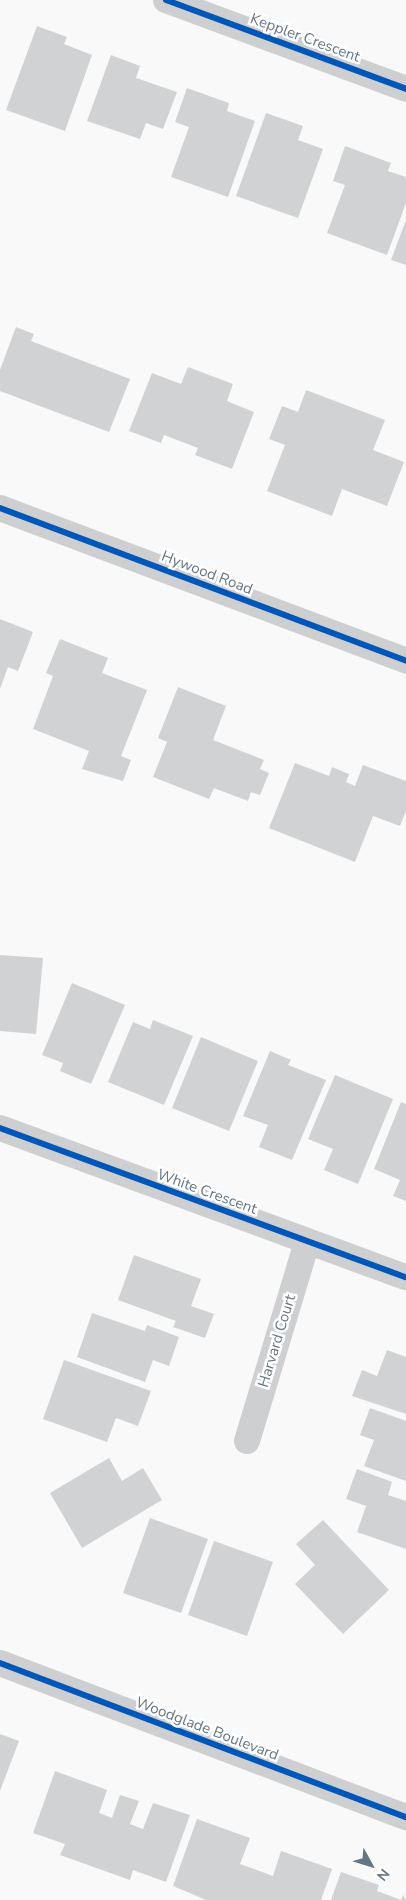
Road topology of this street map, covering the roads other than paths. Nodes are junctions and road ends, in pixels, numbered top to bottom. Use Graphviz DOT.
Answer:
graph roads {
  1 [pos="166,0"];
  2 [pos="406,89"];
  3 [pos="0,508"];
  4 [pos="406,661"];
  5 [pos="0,1128"];
  6 [pos="306,1242"];
  7 [pos="406,1277"];
  8 [pos="247,1441"];
  9 [pos="0,1664"];
  10 [pos="406,1817"];
  1 -- 2 [label="street, Keppler Crescent"];
  3 -- 4 [label="street, Hywood Road"];
  5 -- 6 [label="street, White Crescent"];
  6 -- 7 [label="street, White Crescent"];
  6 -- 8 [label="street, Harvard Court"];
  9 -- 10 [label="street, Woodglade Boulevard"];
}
